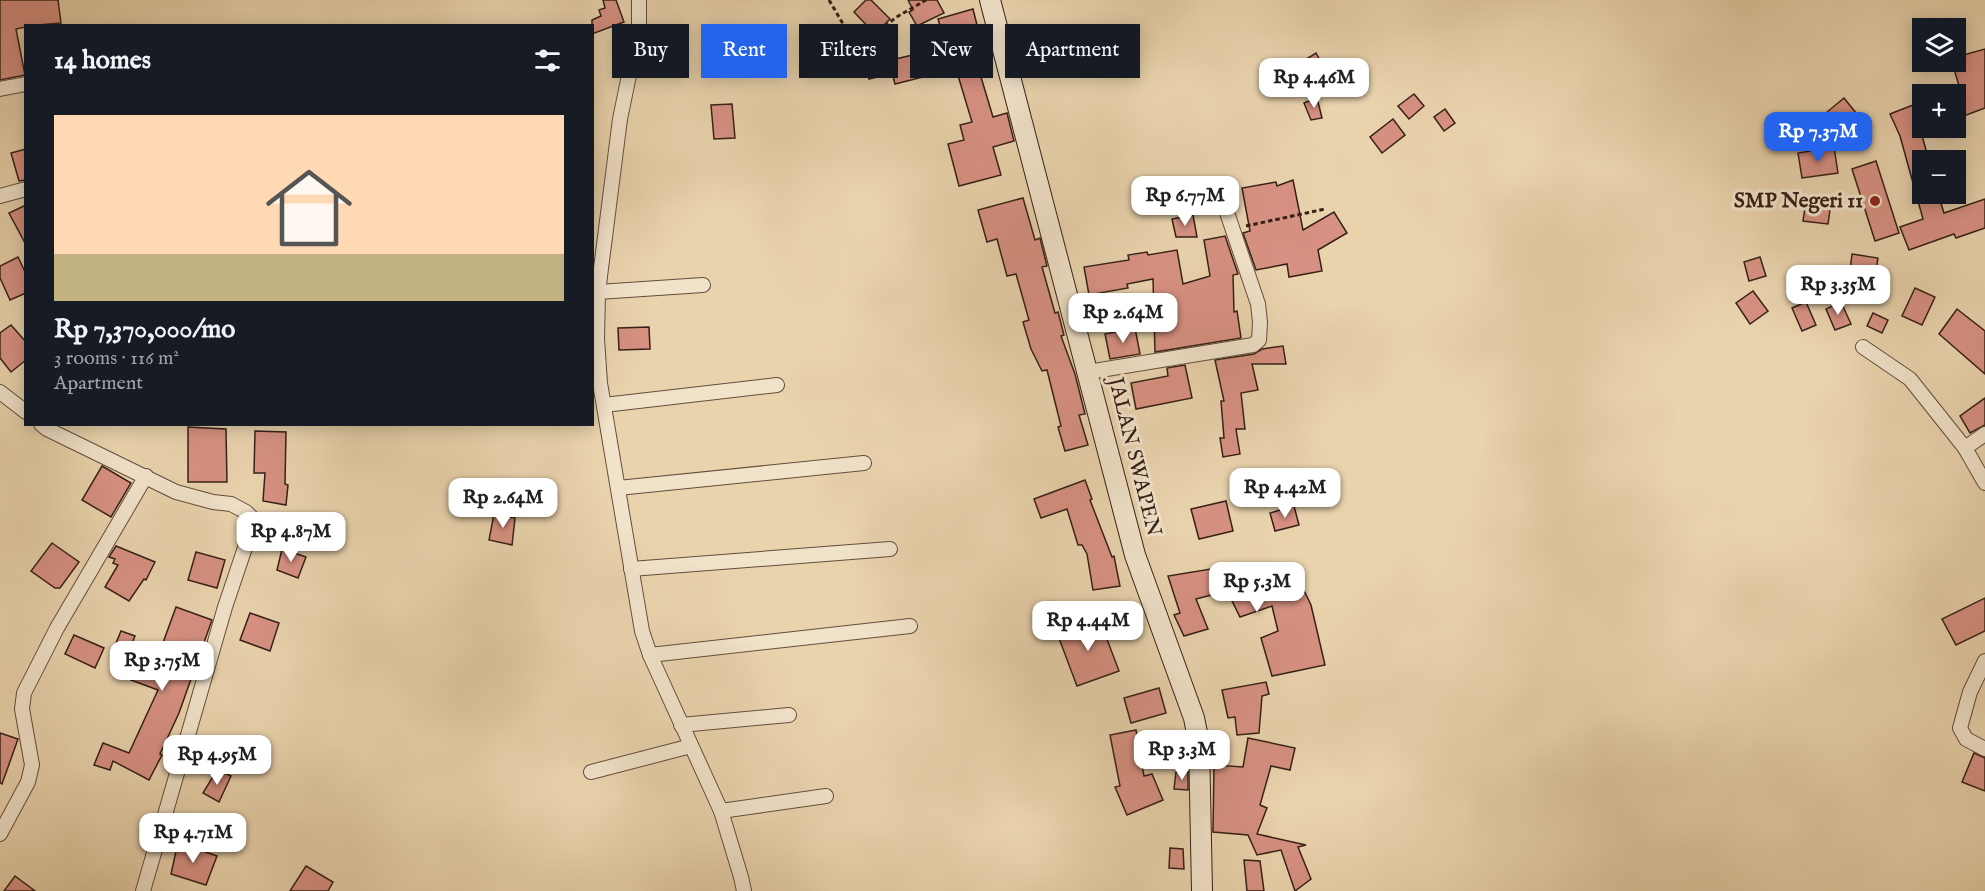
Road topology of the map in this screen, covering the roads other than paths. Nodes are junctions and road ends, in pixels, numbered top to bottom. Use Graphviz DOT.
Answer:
graph roads {
  1 [pos="639,0"];
  2 [pos="990,0"];
  3 [pos="24,84"];
  4 [pos="0,89"];
  5 [pos="24,190"];
  6 [pos="1221,195"];
  7 [pos="0,196"];
  8 [pos="703,285"];
  9 [pos="598,292"];
  10 [pos="1863,347"];
  11 [pos="1088,372"];
  12 [pos="777,385"];
  13 [pos="0,392"];
  14 [pos="604,405"];
  15 [pos="24,410"];
  16 [pos="43,426"];
  17 [pos="1985,434"];
  18 [pos="1965,448"];
  19 [pos="864,464"];
  20 [pos="146,476"];
  21 [pos="1985,483"];
  22 [pos="618,488"];
  23 [pos="890,549"];
  24 [pos="631,569"];
  25 [pos="910,626"];
  26 [pos="650,655"];
  27 [pos="1985,662"];
  28 [pos="789,715"];
  29 [pos="681,725"];
  30 [pos="691,746"];
  31 [pos="1985,749"];
  32 [pos="591,772"];
  33 [pos="826,796"];
  34 [pos="721,811"];
  35 [pos="0,834"];
  36 [pos="143,891"];
  37 [pos="744,891"];
  38 [pos="1202,891"];
  1 -- 9 [label="street"];
  2 -- 11 [label="main road, JALAN SWAPEN"];
  3 -- 4 [label="street"];
  5 -- 7 [label="street"];
  6 -- 11 [label="street"];
  8 -- 9 [label="street"];
  9 -- 14 [label="street"];
  10 -- 18 [label="street"];
  11 -- 38 [label="main road, JALAN SWAPEN"];
  12 -- 14 [label="street"];
  13 -- 15 [label="street"];
  14 -- 22 [label="street"];
  16 -- 20 [label="street"];
  17 -- 18 [label="street"];
  18 -- 21 [label="street"];
  19 -- 22 [label="street"];
  20 -- 35 [label="street"];
  20 -- 36 [label="street"];
  22 -- 24 [label="street"];
  23 -- 24 [label="street"];
  24 -- 26 [label="street"];
  25 -- 26 [label="street"];
  26 -- 29 [label="street"];
  27 -- 31 [label="street"];
  28 -- 29 [label="street"];
  29 -- 30 [label="street"];
  30 -- 32 [label="street"];
  30 -- 34 [label="street"];
  33 -- 34 [label="street"];
  34 -- 37 [label="street"];
}
